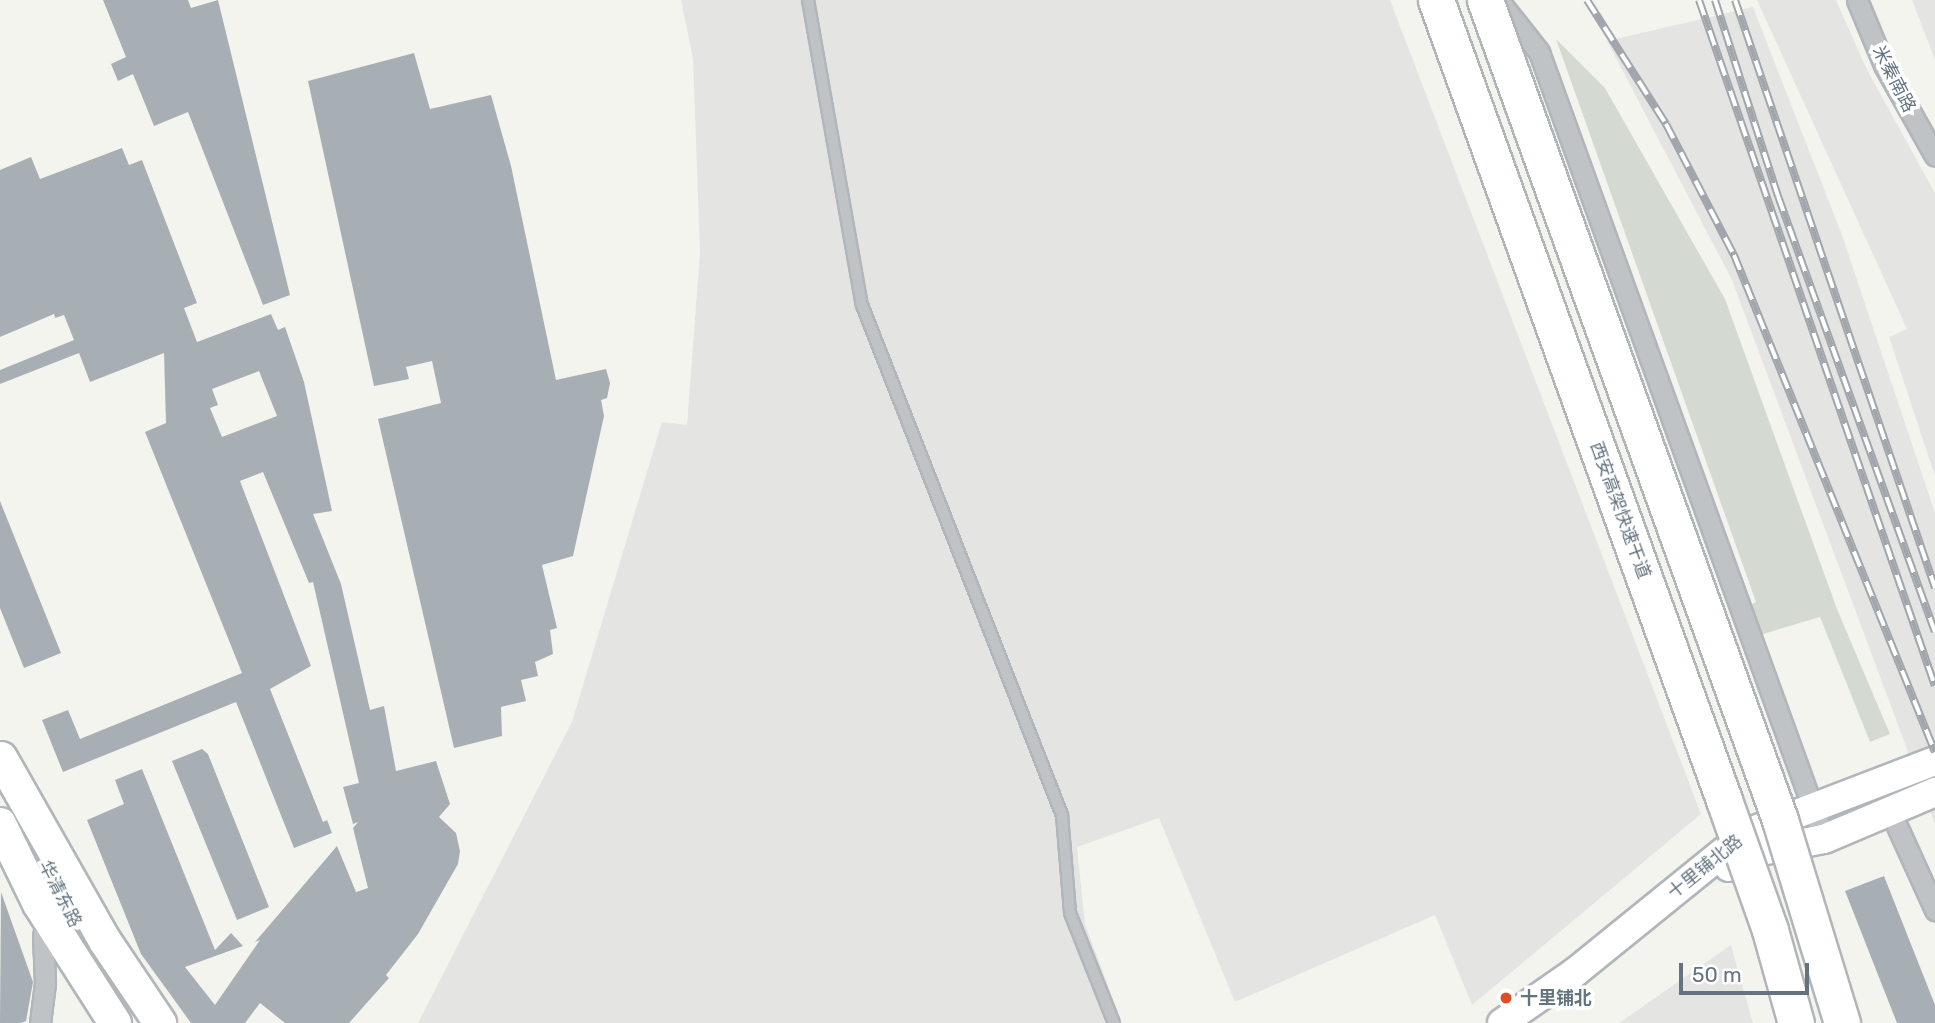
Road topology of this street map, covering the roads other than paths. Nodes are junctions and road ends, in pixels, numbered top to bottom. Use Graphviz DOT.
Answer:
graph roads {
  1 [pos="808,0"];
  2 [pos="1436,0"];
  3 [pos="1485,0"];
  4 [pos="1498,0"];
  5 [pos="1857,0"];
  6 [pos="1935,156"];
  7 [pos="0,757"];
  8 [pos="1935,761"];
  9 [pos="1935,792"];
  10 [pos="1813,809"];
  11 [pos="1886,814"];
  12 [pos="0,824"];
  13 [pos="1824,839"];
  14 [pos="0,853"];
  15 [pos="1935,911"];
  16 [pos="43,934"];
  17 [pos="40,1023"];
  18 [pos="96,1023"];
  19 [pos="115,1023"];
  20 [pos="139,1023"];
  21 [pos="160,1023"];
  22 [pos="1114,1023"];
  23 [pos="1502,1023"];
  24 [pos="1531,1023"];
  25 [pos="1796,1023"];
  26 [pos="1842,1023"];
  1 -- 22 [label="lane"];
  2 -- 25 [label="highway, 西安高架快速干道, bridge"];
  3 -- 26 [label="highway, bridge"];
  4 -- 10 [label="street"];
  5 -- 6 [label="street, 米秦南路"];
  7 -- 20 [label="main road, 华清东路"];
  7 -- 21 [label="main road"];
  8 -- 10 [label="street, 十里铺北路"];
  9 -- 11 [label="street, 十里铺北路"];
  10 -- 13 [label="street"];
  10 -- 23 [label="street, 十里铺北路"];
  11 -- 13 [label="street, 十里铺北路"];
  11 -- 15 [label="street"];
  12 -- 19 [label="main road, 华清东路"];
  13 -- 24 [label="street, 十里铺北路"];
  14 -- 16 [label="main road"];
  16 -- 17 [label="street"];
  16 -- 18 [label="main road"];
}
